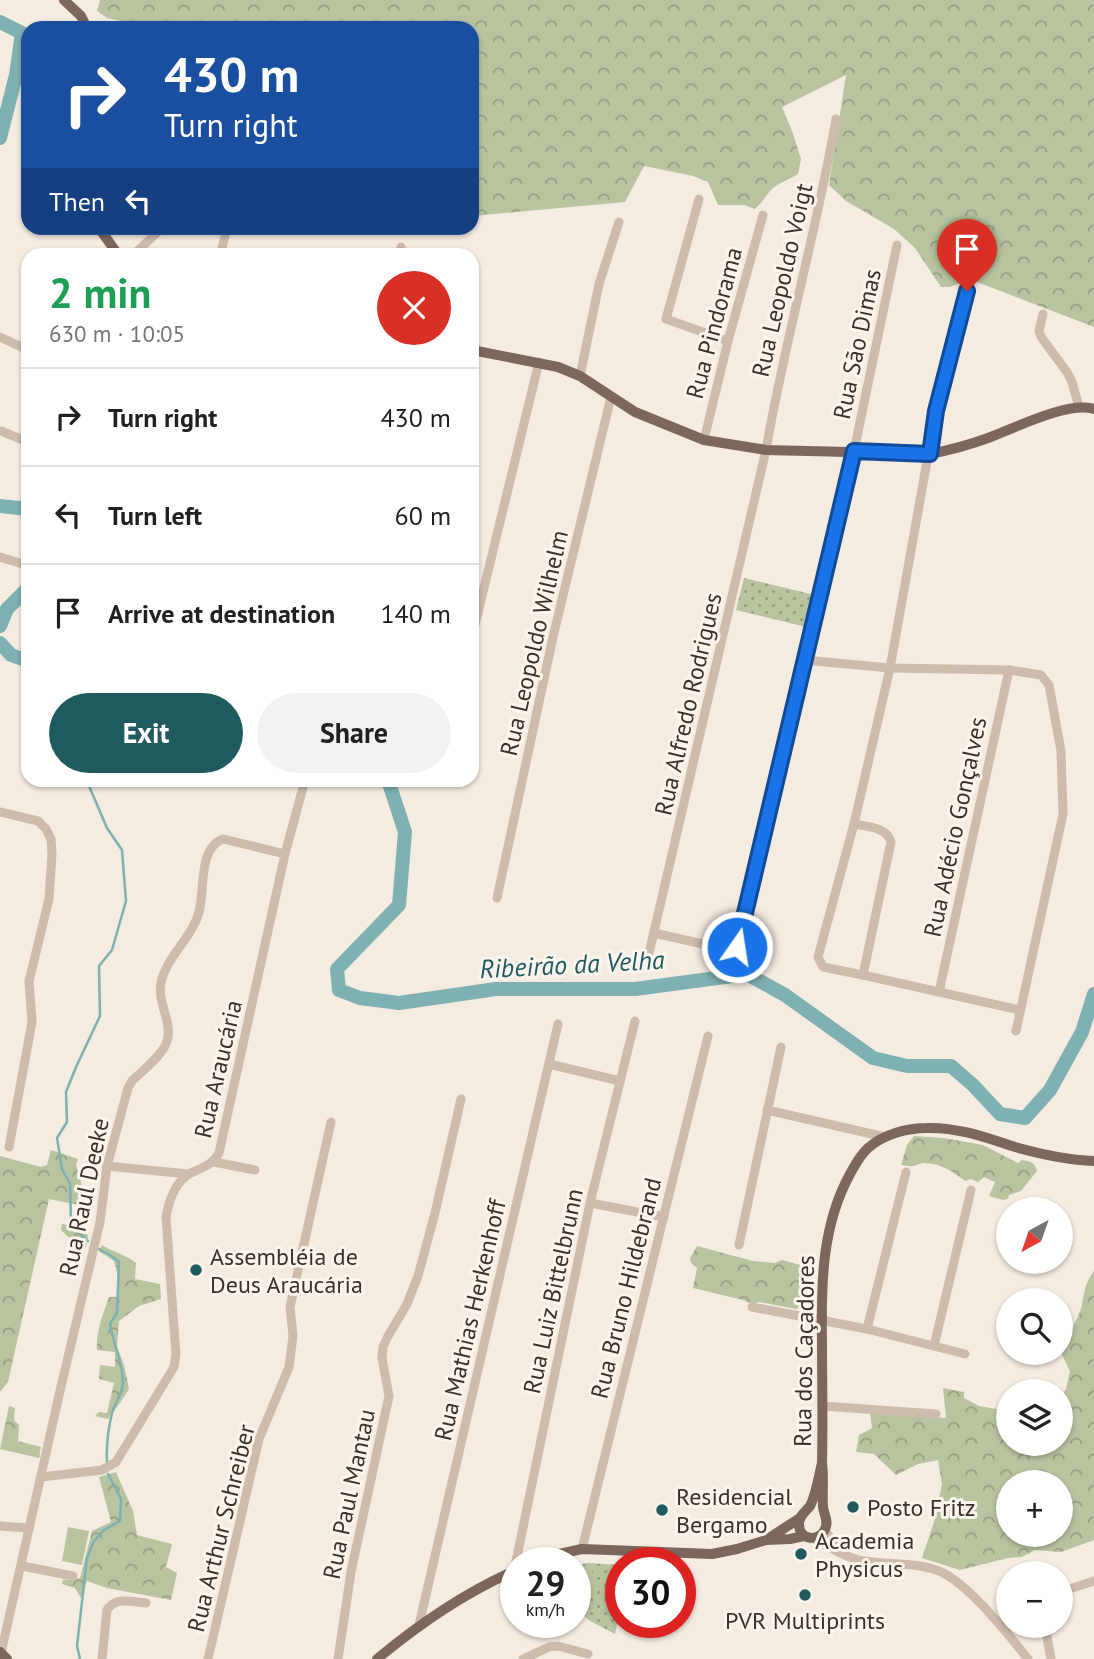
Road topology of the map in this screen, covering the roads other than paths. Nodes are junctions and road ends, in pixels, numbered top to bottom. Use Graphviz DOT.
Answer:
graph roads {
  1 [pos="64,0"];
  2 [pos="84,21"];
  3 [pos="836,119"];
  4 [pos="699,199"];
  5 [pos="763,215"];
  6 [pos="619,222"];
  7 [pos="154,235"];
  8 [pos="897,245"];
  9 [pos="141,248"];
  10 [pos="967,291"];
  11 [pos="1042,314"];
  12 [pos="0,337"];
  13 [pos="728,341"];
  14 [pos="21,346"];
  15 [pos="479,351"];
  16 [pos="539,362"];
  17 [pos="580,376"];
  18 [pos="611,397"];
  19 [pos="1079,407"];
  20 [pos="1094,409"];
  21 [pos="1,431"];
  22 [pos="21,439"];
  23 [pos="704,440"];
  24 [pos="766,450"];
  25 [pos="854,451"];
  26 [pos="930,454"];
  27 [pos="0,557"];
  28 [pos="21,563"];
  29 [pos="479,608"];
  30 [pos="804,660"];
  31 [pos="890,668"];
  32 [pos="1009,670"];
  33 [pos="303,787"];
  34 [pos="0,812"];
  35 [pos="854,824"];
  36 [pos="285,854"];
  37 [pos="497,898"];
  38 [pos="654,933"];
  39 [pos="646,966"];
  40 [pos="863,975"];
  41 [pos="939,992"];
  42 [pos="1020,1010"];
  43 [pos="635,1021"];
  44 [pos="558,1024"];
  45 [pos="1016,1031"];
  46 [pos="708,1036"];
  47 [pos="781,1047"];
  48 [pos="549,1064"];
  49 [pos="620,1081"];
  50 [pos="461,1098"];
  51 [pos="768,1110"];
  52 [pos="331,1122"];
  53 [pos="885,1137"];
  54 [pos="9,1147"];
  55 [pos="214,1161"];
  56 [pos="1094,1161"];
  57 [pos="107,1166"];
  58 [pos="255,1170"];
  59 [pos="906,1172"];
  60 [pos="188,1174"];
  61 [pos="971,1190"];
  62 [pos="590,1203"];
  63 [pos="664,1217"];
  64 [pos="739,1245"];
  65 [pos="752,1307"];
  66 [pos="822,1320"];
  67 [pos="867,1329"];
  68 [pos="934,1346"];
  69 [pos="965,1354"];
  70 [pos="822,1406"];
  71 [pos="936,1414"];
  72 [pos="822,1463"];
  73 [pos="41,1476"];
  74 [pos="810,1506"];
  75 [pos="823,1509"];
  76 [pos="800,1518"];
  77 [pos="0,1527"];
  78 [pos="29,1528"];
  79 [pos="825,1531"];
  80 [pos="809,1537"];
  81 [pos="766,1540"];
  82 [pos="520,1547"];
  83 [pos="582,1547"];
  84 [pos="591,1549"];
  85 [pos="845,1555"];
  86 [pos="22,1566"];
  87 [pos="73,1576"];
  88 [pos="500,1577"];
  89 [pos="1094,1581"];
  90 [pos="1073,1588"];
  91 [pos="146,1603"];
  92 [pos="419,1625"];
  93 [pos="1047,1638"];
  94 [pos="588,1654"];
  95 [pos="3,1655"];
  96 [pos="528,1658"];
  97 [pos="102,1659"];
  98 [pos="208,1659"];
  99 [pos="338,1659"];
  100 [pos="377,1659"];
  101 [pos="1028,1659"];
  102 [pos="1051,1659"];
  1 -- 2 [label="main road"];
  3 -- 24 [label="street, Rua Leopoldo Voigt"];
  4 -- 13 [label="street"];
  5 -- 13 [label="street, Rua Pindorama"];
  6 -- 17 [label="street"];
  7 -- 9 [label="street"];
  8 -- 25 [label="street, Rua São Dimas"];
  10 -- 26 [label="street"];
  11 -- 19 [label="street"];
  12 -- 14 [label="street"];
  13 -- 23 [label="street, Rua Pindorama"];
  15 -- 16 [label="main road"];
  16 -- 17 [label="main road"];
  16 -- 29 [label="street"];
  17 -- 18 [label="main road"];
  18 -- 23 [label="main road"];
  18 -- 37 [label="street, Rua Leopoldo Wilhelm"];
  19 -- 20 [label="main road"];
  19 -- 26 [label="main road"];
  21 -- 22 [label="street"];
  23 -- 24 [label="main road"];
  24 -- 25 [label="main road"];
  24 -- 38 [label="street, Rua Alfredo Rodrigues"];
  25 -- 26 [label="main road"];
  25 -- 30 [label="street, Rua São Dimas"];
  26 -- 31 [label="street"];
  27 -- 28 [label="street"];
  30 -- 31 [label="street"];
  30 -- 38 [label="street, Rua São Dimas"];
  31 -- 32 [label="street"];
  31 -- 35 [label="street"];
  32 -- 41 [label="street, Rua Adécio Gonçalves"];
  32 -- 42 [label="street"];
  33 -- 36 [label="street, Rua Araucária"];
  34 -- 54 [label="street"];
  35 -- 40 [label="street"];
  35 -- 40 [label="street"];
  36 -- 55 [label="street, Rua Araucária"];
  36 -- 57 [label="street, Rua Raul Deeke"];
  38 -- 39 [label="street, Rua Alfredo Rodrigues"];
  40 -- 41 [label="street"];
  41 -- 42 [label="street"];
  42 -- 45 [label="street"];
  43 -- 49 [label="street, Rua Luiz Bittelbrunn"];
  44 -- 48 [label="street, Rua Mathias Herkenhoff"];
  46 -- 63 [label="street, Rua Bruno Hildebrand"];
  47 -- 51 [label="street"];
  48 -- 49 [label="street"];
  48 -- 92 [label="street, Rua Mathias Herkenhoff"];
  49 -- 62 [label="street, Rua Luiz Bittelbrunn"];
  50 -- 99 [label="street, Rua Paul Mantau"];
  51 -- 53 [label="street"];
  51 -- 64 [label="street"];
  52 -- 98 [label="street, Rua Arthur Schreiber"];
  53 -- 56 [label="main road, Rua dos Caçadores"];
  53 -- 66 [label="main road, Rua dos Caçadores"];
  55 -- 58 [label="street"];
  55 -- 60 [label="street, Rua Araucária"];
  57 -- 60 [label="street"];
  57 -- 73 [label="street, Rua Raul Deeke"];
  59 -- 67 [label="street"];
  60 -- 73 [label="street, Rua Araucária"];
  61 -- 68 [label="street"];
  62 -- 63 [label="street"];
  62 -- 82 [label="street, Rua Luiz Bittelbrunn"];
  63 -- 83 [label="street, Rua Bruno Hildebrand"];
  65 -- 66 [label="street"];
  66 -- 67 [label="street"];
  66 -- 70 [label="main road, Rua dos Caçadores"];
  67 -- 68 [label="street"];
  68 -- 69 [label="street"];
  70 -- 71 [label="street"];
  70 -- 72 [label="main road, Rua dos Caçadores"];
  72 -- 74 [label="main road, Rua dos Caçadores"];
  72 -- 75 [label="main road, Rua dos Caçadores"];
  73 -- 78 [label="street, Rua Raul Deeke"];
  74 -- 75 [label="main road"];
  74 -- 76 [label="main road"];
  75 -- 79 [label="main road"];
  76 -- 80 [label="main road"];
  76 -- 81 [label="main road"];
  77 -- 78 [label="street"];
  78 -- 86 [label="street, Rua Raul Deeke"];
  79 -- 80 [label="main road"];
  79 -- 85 [label="street"];
  80 -- 81 [label="main road"];
  80 -- 85 [label="street"];
  81 -- 84 [label="main road"];
  85 -- 101 [label="street"];
  86 -- 87 [label="street"];
  86 -- 95 [label="street, Rua Raul Deeke"];
  88 -- 92 [label="main road"];
  89 -- 90 [label="street"];
  91 -- 97 [label="street"];
  92 -- 100 [label="main road"];
  93 -- 102 [label="street"];
  94 -- 96 [label="street"];
}
